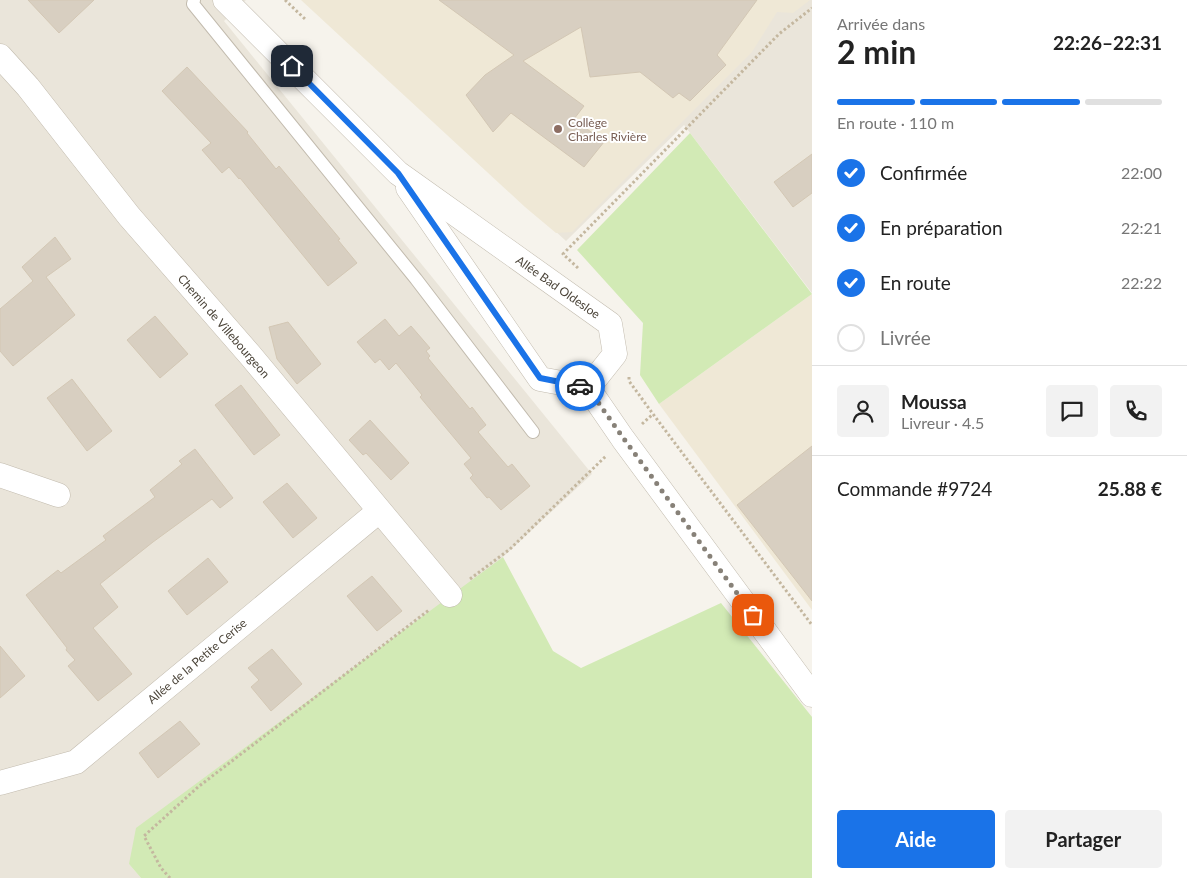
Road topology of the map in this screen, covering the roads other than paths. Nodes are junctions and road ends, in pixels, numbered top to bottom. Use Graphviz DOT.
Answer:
graph roads {
  1 [pos="194,0"];
  2 [pos="225,0"];
  3 [pos="0,56"];
  4 [pos="398,173"];
  5 [pos="588,388"];
  6 [pos="533,432"];
  7 [pos="0,475"];
  8 [pos="58,495"];
  9 [pos="380,511"];
  10 [pos="450,595"];
  11 [pos="812,694"];
  12 [pos="0,783"];
  1 -- 6 [label="lane"];
  2 -- 4 [label="street, Allée Bad Oldesloe"];
  3 -- 9 [label="street, Chemin de Villebourgeon"];
  4 -- 5 [label="street, Allée Bad Oldesloe"];
  4 -- 5 [label="street, Allée Bad Oldesloe"];
  5 -- 11 [label="street"];
  7 -- 8 [label="street"];
  9 -- 10 [label="street, Chemin de Villebourgeon"];
  9 -- 12 [label="street, Allée de la Petite Cerise"];
}
